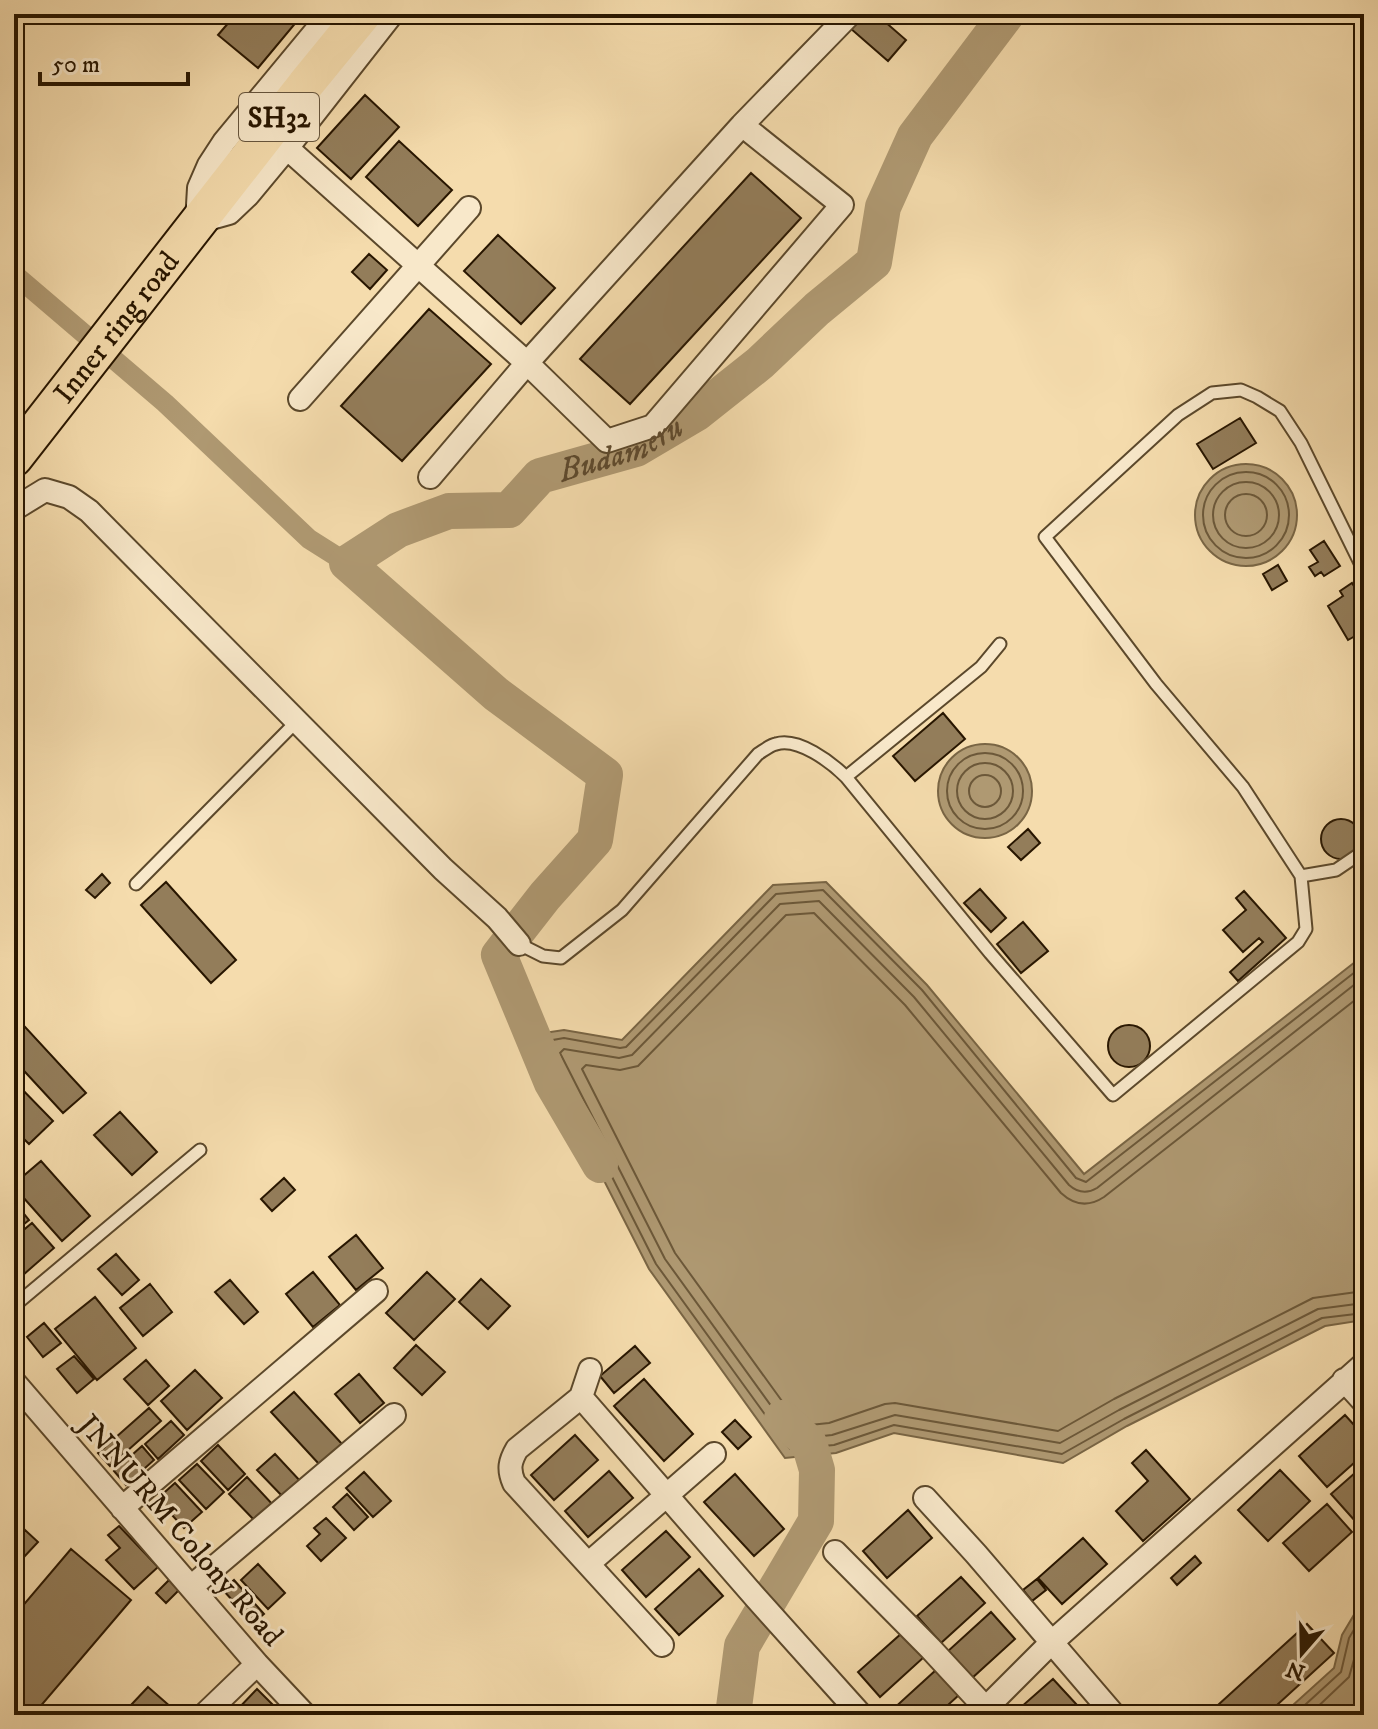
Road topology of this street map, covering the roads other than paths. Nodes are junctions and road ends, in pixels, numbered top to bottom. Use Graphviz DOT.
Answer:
graph roads {
  1 [pos="330,14"];
  2 [pos="363,14"];
  3 [pos="392,14"];
  4 [pos="850,14"];
  5 [pos="742,125"];
  6 [pos="287,148"];
  7 [pos="469,208"];
  8 [pos="197,222"];
  9 [pos="416,266"];
  10 [pos="527,363"];
  11 [pos="300,399"];
  12 [pos="24,445"];
  13 [pos="430,477"];
  14 [pos="14,509"];
  15 [pos="1364,571"];
  16 [pos="1000,644"];
  17 [pos="297,721"];
  18 [pos="846,777"];
  19 [pos="1364,851"];
  20 [pos="1301,876"];
  21 [pos="136,884"];
  22 [pos="519,944"];
  23 [pos="200,1150"];
  24 [pos="376,1291"];
  25 [pos="14,1306"];
  26 [pos="1364,1364"];
  27 [pos="590,1370"];
  28 [pos="1344,1380"];
  29 [pos="14,1382"];
  30 [pos="581,1397"];
  31 [pos="1364,1402"];
  32 [pos="394,1415"];
  33 [pos="714,1454"];
  34 [pos="667,1495"];
  35 [pos="925,1498"];
  36 [pos="122,1508"];
  37 [pos="835,1552"];
  38 [pos="588,1564"];
  39 [pos="191,1587"];
  40 [pos="1052,1642"];
  41 [pos="662,1645"];
  42 [pos="257,1664"];
  43 [pos="986,1713"];
  44 [pos="204,1715"];
  45 [pos="305,1715"];
  46 [pos="861,1715"];
  47 [pos="1114,1715"];
  1 -- 8 [label="street"];
  2 -- 8 [label="main road, SH32"];
  3 -- 6 [label="street"];
  4 -- 5 [label="street"];
  5 -- 10 [label="street"];
  5 -- 10 [label="street"];
  6 -- 8 [label="street"];
  6 -- 9 [label="street"];
  7 -- 9 [label="street"];
  8 -- 12 [label="main road, Inner ring road / SH32"];
  9 -- 10 [label="street"];
  9 -- 11 [label="street"];
  10 -- 13 [label="street"];
  14 -- 17 [label="street"];
  15 -- 20 [label="lane"];
  16 -- 18 [label="lane"];
  17 -- 21 [label="lane"];
  17 -- 22 [label="street"];
  18 -- 20 [label="lane"];
  18 -- 22 [label="lane"];
  19 -- 20 [label="lane"];
  23 -- 25 [label="lane"];
  24 -- 36 [label="street"];
  26 -- 28 [label="street"];
  27 -- 30 [label="street"];
  28 -- 31 [label="street"];
  28 -- 40 [label="street"];
  29 -- 36 [label="street, JNNURM Colony Road"];
  30 -- 34 [label="street"];
  30 -- 38 [label="street"];
  32 -- 39 [label="street"];
  33 -- 34 [label="street"];
  34 -- 38 [label="street"];
  34 -- 46 [label="street"];
  35 -- 40 [label="street"];
  36 -- 39 [label="street, JNNURM Colony Road"];
  37 -- 43 [label="street"];
  38 -- 41 [label="street"];
  39 -- 42 [label="street, JNNURM Colony Road"];
  40 -- 43 [label="street"];
  40 -- 47 [label="street"];
  42 -- 44 [label="street"];
  42 -- 45 [label="street, JNNURM Colony Road"];
}
